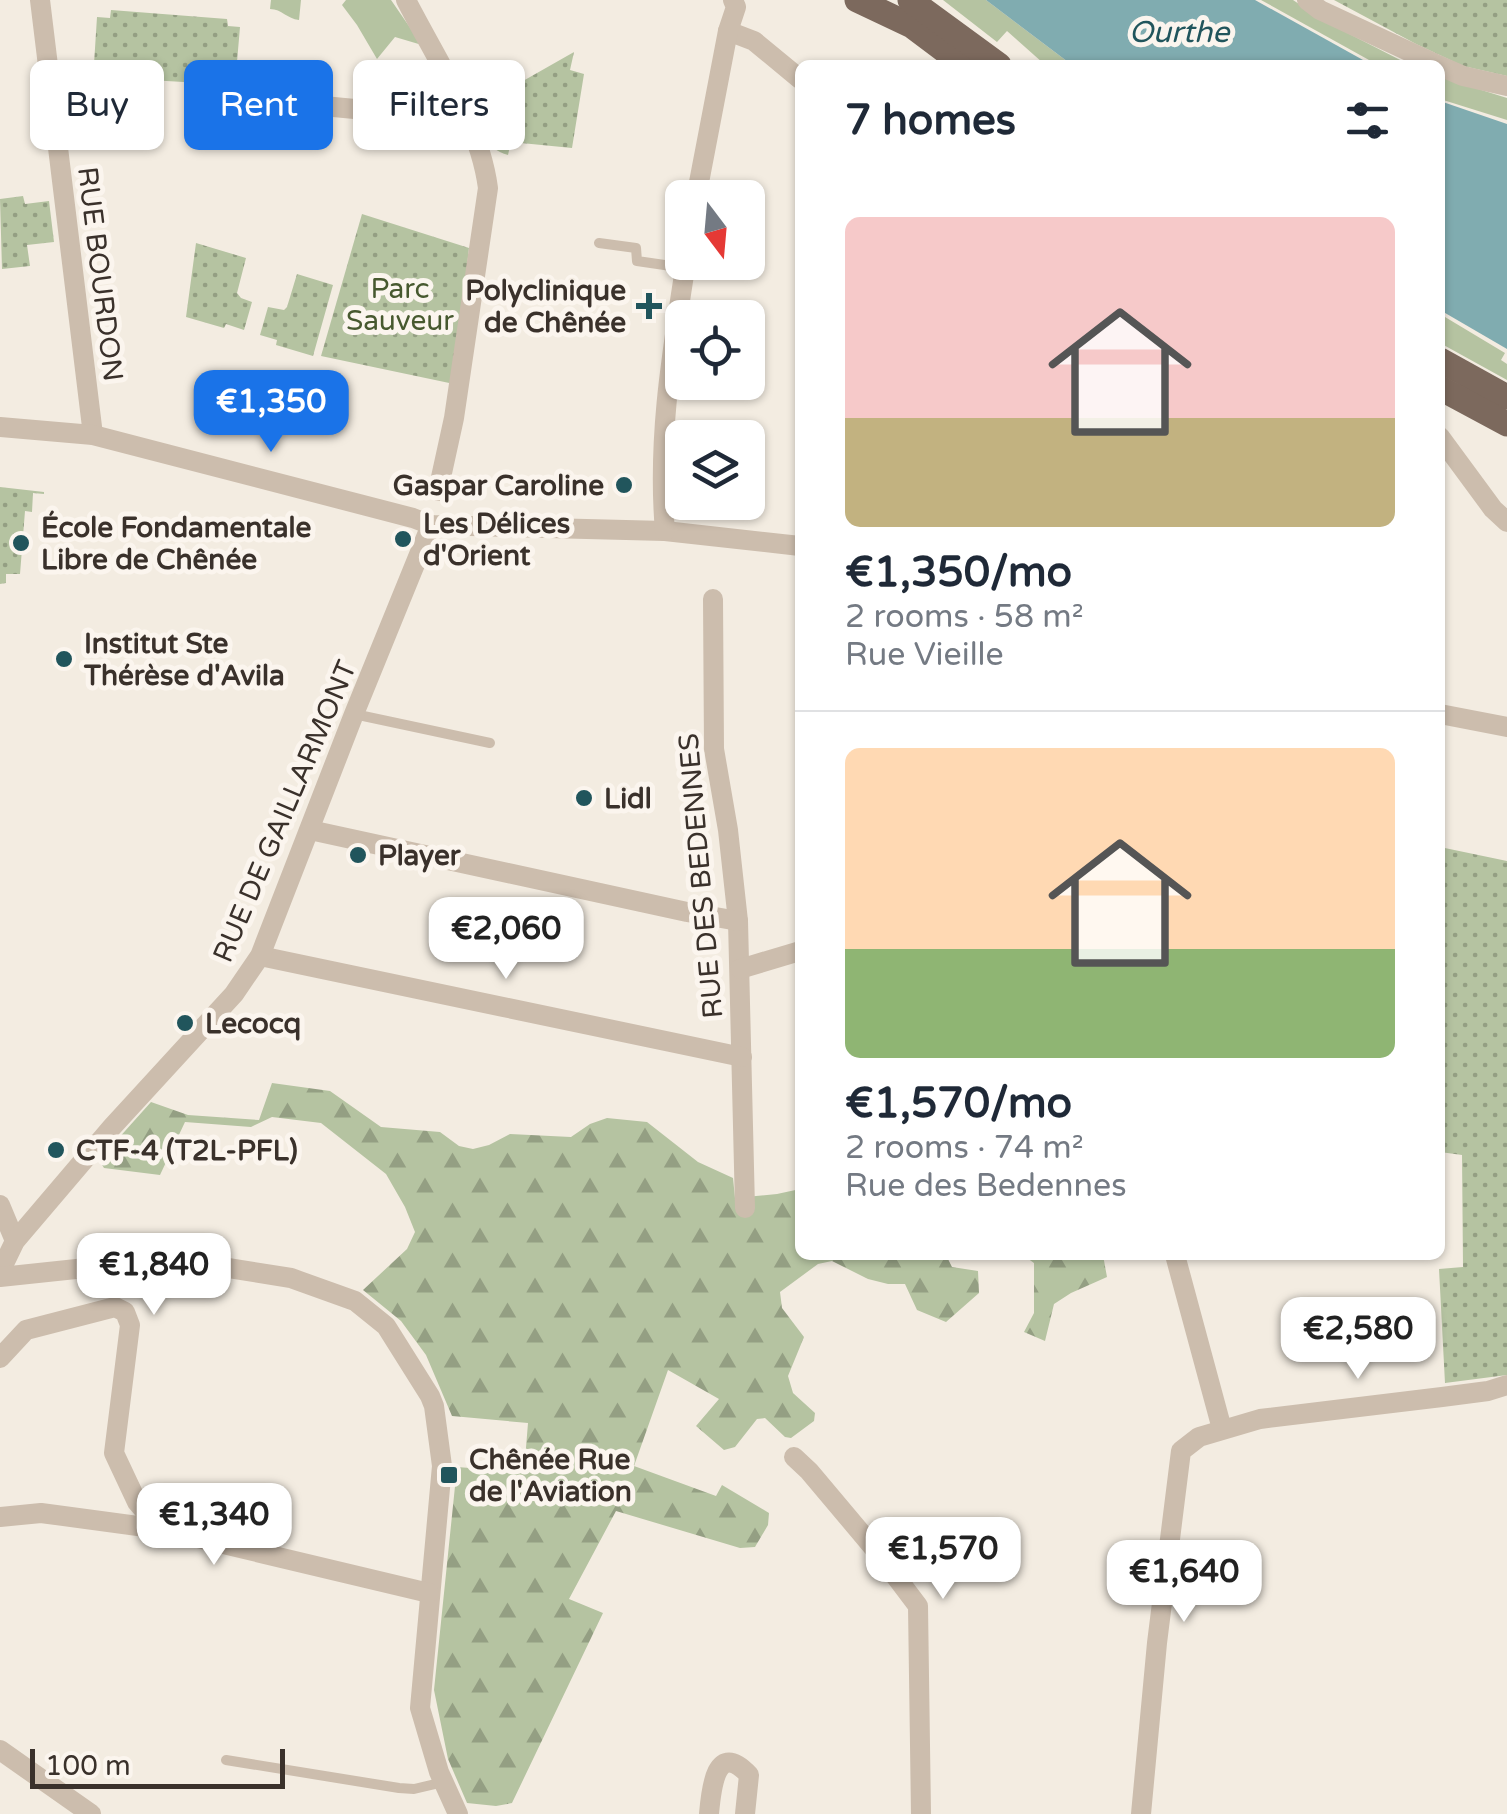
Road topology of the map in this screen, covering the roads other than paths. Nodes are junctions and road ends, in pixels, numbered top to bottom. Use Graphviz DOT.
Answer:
graph roads {
  1 [pos="40,0"];
  2 [pos="406,0"];
  3 [pos="857,0"];
  4 [pos="910,0"];
  5 [pos="1307,0"];
  6 [pos="738,2"];
  7 [pos="728,30"];
  8 [pos="437,60"];
  9 [pos="957,60"];
  10 [pos="992,60"];
  11 [pos="1426,60"];
  12 [pos="1445,68"];
  13 [pos="795,75"];
  14 [pos="1507,86"];
  15 [pos="478,150"];
  16 [pos="699,180"];
  17 [pos="598,244"];
  18 [pos="665,263"];
  19 [pos="683,280"];
  20 [pos="1445,363"];
  21 [pos="1507,396"];
  22 [pos="1445,397"];
  23 [pos="1507,424"];
  24 [pos="0,427"];
  25 [pos="93,435"];
  26 [pos="1445,444"];
  27 [pos="438,491"];
  28 [pos="1507,522"];
  29 [pos="431,526"];
  30 [pos="665,531"];
  31 [pos="795,545"];
  32 [pos="713,599"];
  33 [pos="354,714"];
  34 [pos="1445,715"];
  35 [pos="1507,728"];
  36 [pos="490,743"];
  37 [pos="310,830"];
  38 [pos="738,921"];
  39 [pos="795,952"];
  40 [pos="260,956"];
  41 [pos="740,968"];
  42 [pos="742,1057"];
  43 [pos="0,1205"];
  44 [pos="745,1208"];
  45 [pos="14,1241"];
  46 [pos="1176,1260"];
  47 [pos="0,1275"];
  48 [pos="0,1358"];
  49 [pos="1507,1385"];
  50 [pos="1222,1429"];
  51 [pos="794,1457"];
  52 [pos="0,1517"];
  53 [pos="160,1529"];
  54 [pos="430,1593"];
  55 [pos="0,1750"];
  56 [pos="226,1760"];
  57 [pos="444,1782"];
  58 [pos="91,1814"];
  59 [pos="458,1814"];
  60 [pos="709,1814"];
  61 [pos="744,1814"];
  62 [pos="921,1814"];
  63 [pos="1141,1814"];
  1 -- 25 [label="street, RUE BOURDON"];
  2 -- 8 [label="street"];
  3 -- 9 [label="main road"];
  4 -- 10 [label="main road"];
  5 -- 11 [label="street"];
  6 -- 7 [label="street"];
  7 -- 13 [label="street"];
  7 -- 16 [label="street"];
  12 -- 14 [label="street"];
  15 -- 27 [label="street"];
  17 -- 18 [label="lane"];
  19 -- 30 [label="street"];
  20 -- 21 [label="main road"];
  22 -- 23 [label="main road"];
  24 -- 25 [label="street"];
  25 -- 29 [label="street"];
  26 -- 28 [label="street"];
  29 -- 30 [label="street"];
  29 -- 33 [label="street, RUE DE GAILLARMONT"];
  30 -- 31 [label="street"];
  32 -- 38 [label="street, RUE DES BEDENNES"];
  33 -- 36 [label="lane"];
  33 -- 37 [label="street, RUE DE GAILLARMONT"];
  34 -- 35 [label="street"];
  37 -- 38 [label="street"];
  37 -- 40 [label="street, RUE DE GAILLARMONT"];
  38 -- 41 [label="street, RUE DES BEDENNES"];
  39 -- 41 [label="street"];
  40 -- 42 [label="street"];
  40 -- 45 [label="street, RUE DE GAILLARMONT"];
  41 -- 42 [label="street, RUE DES BEDENNES"];
  42 -- 44 [label="street, RUE DES BEDENNES"];
  43 -- 45 [label="street"];
  45 -- 47 [label="street, RUE DE GAILLARMONT"];
  46 -- 50 [label="street"];
  47 -- 54 [label="street"];
  48 -- 53 [label="street"];
  49 -- 50 [label="street"];
  50 -- 63 [label="street"];
  51 -- 62 [label="street"];
  52 -- 53 [label="street"];
  53 -- 54 [label="street"];
  54 -- 57 [label="street"];
  55 -- 58 [label="street"];
  56 -- 57 [label="lane"];
  57 -- 59 [label="street"];
  60 -- 61 [label="street"];
}
